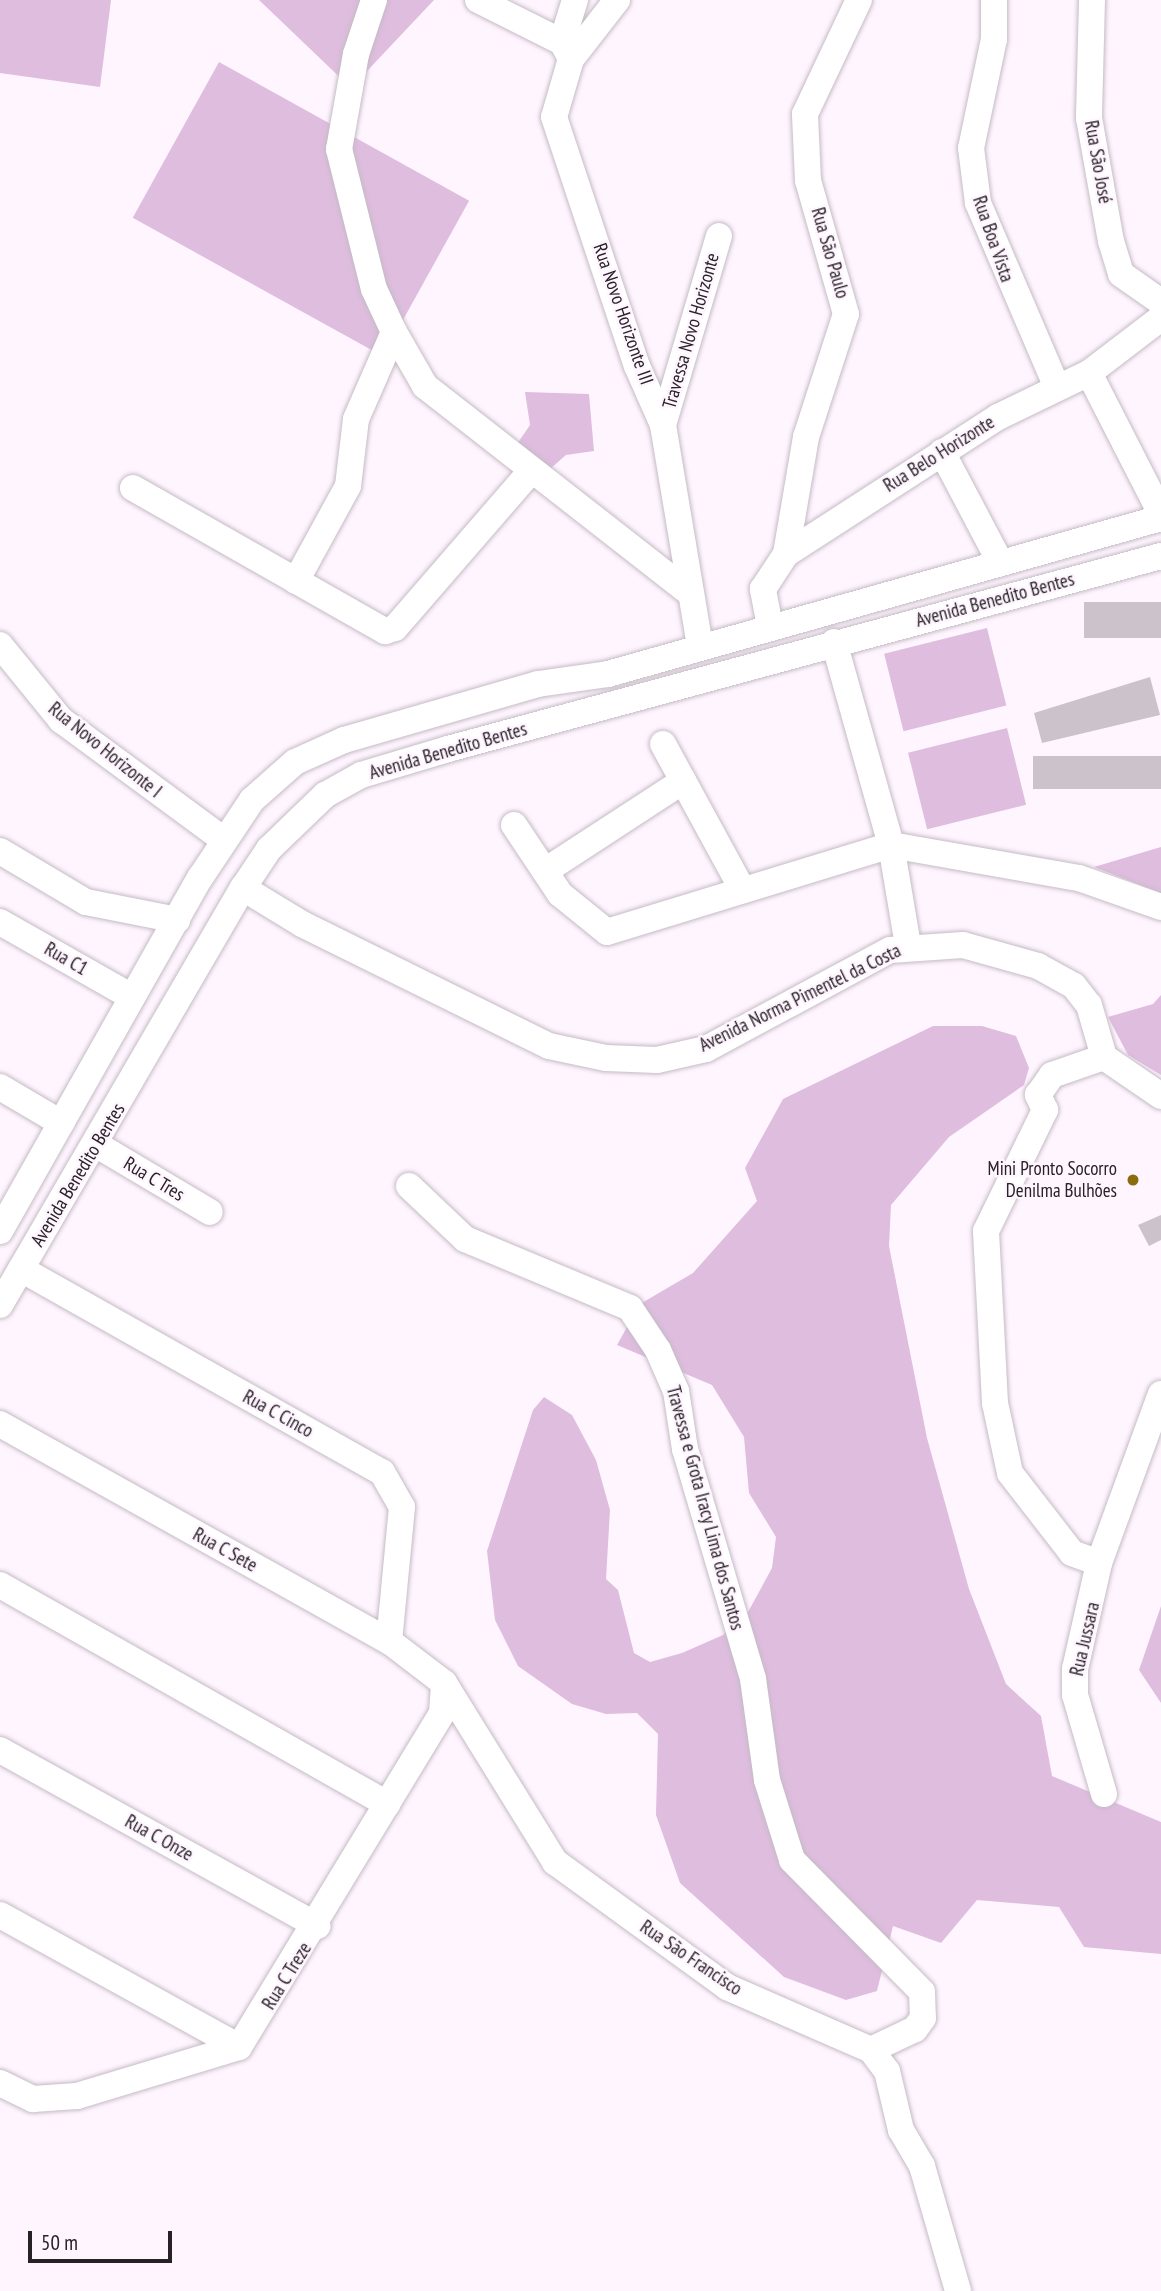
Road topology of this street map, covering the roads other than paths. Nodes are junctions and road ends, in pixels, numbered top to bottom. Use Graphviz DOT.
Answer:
graph roads {
  1 [pos="374,0"];
  2 [pos="478,0"];
  3 [pos="575,0"];
  4 [pos="618,0"];
  5 [pos="859,0"];
  6 [pos="993,0"];
  7 [pos="1092,0"];
  8 [pos="567,51"];
  9 [pos="719,236"];
  10 [pos="1161,302"];
  11 [pos="1161,318"];
  12 [pos="394,332"];
  13 [pos="1089,373"];
  14 [pos="1057,387"];
  15 [pos="663,425"];
  16 [pos="942,452"];
  17 [pos="531,471"];
  18 [pos="133,488"];
  19 [pos="1161,516"];
  20 [pos="786,554"];
  21 [pos="1161,556"];
  22 [pos="999,560"];
  23 [pos="296,581"];
  24 [pos="685,589"];
  25 [pos="770,625"];
  26 [pos="834,642"];
  27 [pos="0,645"];
  28 [pos="699,647"];
  29 [pos="608,674"];
  30 [pos="617,705"];
  31 [pos="663,744"];
  32 [pos="683,781"];
  33 [pos="514,825"];
  34 [pos="224,840"];
  35 [pos="891,845"];
  36 [pos="0,851"];
  37 [pos="545,871"];
  38 [pos="243,888"];
  39 [pos="742,889"];
  40 [pos="1161,907"];
  41 [pos="177,920"];
  42 [pos="0,922"];
  43 [pos="908,945"];
  44 [pos="132,997"];
  45 [pos="102,1050"];
  46 [pos="1104,1057"];
  47 [pos="141,1070"];
  48 [pos="0,1087"];
  49 [pos="1161,1096"];
  50 [pos="61,1123"];
  51 [pos="97,1146"];
  52 [pos="409,1186"];
  53 [pos="210,1212"];
  54 [pos="0,1231"];
  55 [pos="21,1269"];
  56 [pos="0,1305"];
  57 [pos="1161,1394"];
  58 [pos="0,1424"];
  59 [pos="1099,1563"];
  60 [pos="0,1585"];
  61 [pos="389,1641"];
  62 [pos="444,1683"];
  63 [pos="0,1750"];
  64 [pos="1104,1794"];
  65 [pos="387,1804"];
  66 [pos="0,1915"];
  67 [pos="317,1926"];
  68 [pos="239,2047"];
  69 [pos="871,2050"];
  70 [pos="0,2083"];
  71 [pos="958,2291"];
  1 -- 12 [label="street"];
  2 -- 8 [label="street"];
  3 -- 8 [label="street"];
  4 -- 8 [label="street, Rua Novo Horizonte III"];
  5 -- 20 [label="street, Rua São Paulo"];
  6 -- 14 [label="street, Rua Boa Vista"];
  7 -- 10 [label="street, Rua São José"];
  8 -- 15 [label="street, Rua Novo Horizonte III"];
  9 -- 15 [label="street, Travessa Novo Horizonte"];
  11 -- 13 [label="street, Rua Belo Horizonte"];
  12 -- 17 [label="street"];
  12 -- 23 [label="street"];
  13 -- 14 [label="street, Rua Belo Horizonte"];
  13 -- 19 [label="street"];
  14 -- 16 [label="street, Rua Belo Horizonte"];
  15 -- 24 [label="street, Rua Novo Horizonte III"];
  16 -- 20 [label="street, Rua Belo Horizonte"];
  16 -- 22 [label="street"];
  17 -- 23 [label="street"];
  17 -- 24 [label="street"];
  18 -- 23 [label="street"];
  19 -- 22 [label="street, Avenida Benedito Bentes"];
  20 -- 25 [label="street, Rua Belo Horizonte"];
  21 -- 26 [label="street, Avenida Benedito Bentes"];
  22 -- 25 [label="street, Avenida Benedito Bentes"];
  24 -- 28 [label="street, Rua Novo Horizonte III"];
  25 -- 28 [label="street, Avenida Benedito Bentes"];
  26 -- 30 [label="street, Avenida Benedito Bentes"];
  26 -- 35 [label="street"];
  27 -- 34 [label="street, Rua Novo Horizonte I"];
  28 -- 29 [label="street, Avenida Benedito Bentes"];
  29 -- 30 [label="street"];
  29 -- 34 [label="street, Avenida Benedito Bentes"];
  30 -- 38 [label="street, Avenida Benedito Bentes"];
  31 -- 32 [label="street"];
  32 -- 37 [label="street"];
  32 -- 39 [label="street"];
  33 -- 37 [label="street"];
  34 -- 41 [label="street, Avenida Benedito Bentes"];
  35 -- 39 [label="street"];
  35 -- 40 [label="street"];
  35 -- 43 [label="street"];
  36 -- 41 [label="street"];
  37 -- 39 [label="street"];
  38 -- 43 [label="street, Avenida Norma Pimentel da Costa"];
  38 -- 47 [label="street, Avenida Benedito Bentes"];
  41 -- 44 [label="street, Avenida Benedito Bentes"];
  42 -- 44 [label="street, Rua C1"];
  43 -- 46 [label="street, Avenida Norma Pimentel da Costa"];
  44 -- 45 [label="street, Avenida Benedito Bentes"];
  45 -- 47 [label="street"];
  45 -- 50 [label="street, Avenida Benedito Bentes"];
  46 -- 49 [label="street"];
  46 -- 59 [label="street"];
  47 -- 51 [label="street, Avenida Benedito Bentes"];
  48 -- 50 [label="street"];
  50 -- 54 [label="street, Avenida Benedito Bentes"];
  51 -- 53 [label="street, Rua C Tres"];
  51 -- 55 [label="street, Avenida Benedito Bentes"];
  52 -- 69 [label="street, Travessa e Grota Iracy Lima dos Santos"];
  55 -- 56 [label="street, Avenida Benedito Bentes"];
  55 -- 61 [label="street, Rua C Cinco"];
  57 -- 59 [label="street, Rua Jussara"];
  58 -- 61 [label="street, Rua C Sete"];
  59 -- 64 [label="street, Rua Jussara"];
  60 -- 65 [label="street"];
  61 -- 62 [label="street, Rua C Sete"];
  62 -- 65 [label="street, Rua C Treze"];
  62 -- 69 [label="street, Rua São Francisco"];
  63 -- 67 [label="street, Rua C Onze"];
  65 -- 67 [label="street, Rua C Treze"];
  66 -- 68 [label="street"];
  67 -- 68 [label="street, Rua C Treze"];
  68 -- 70 [label="street"];
  69 -- 71 [label="street"];
}
